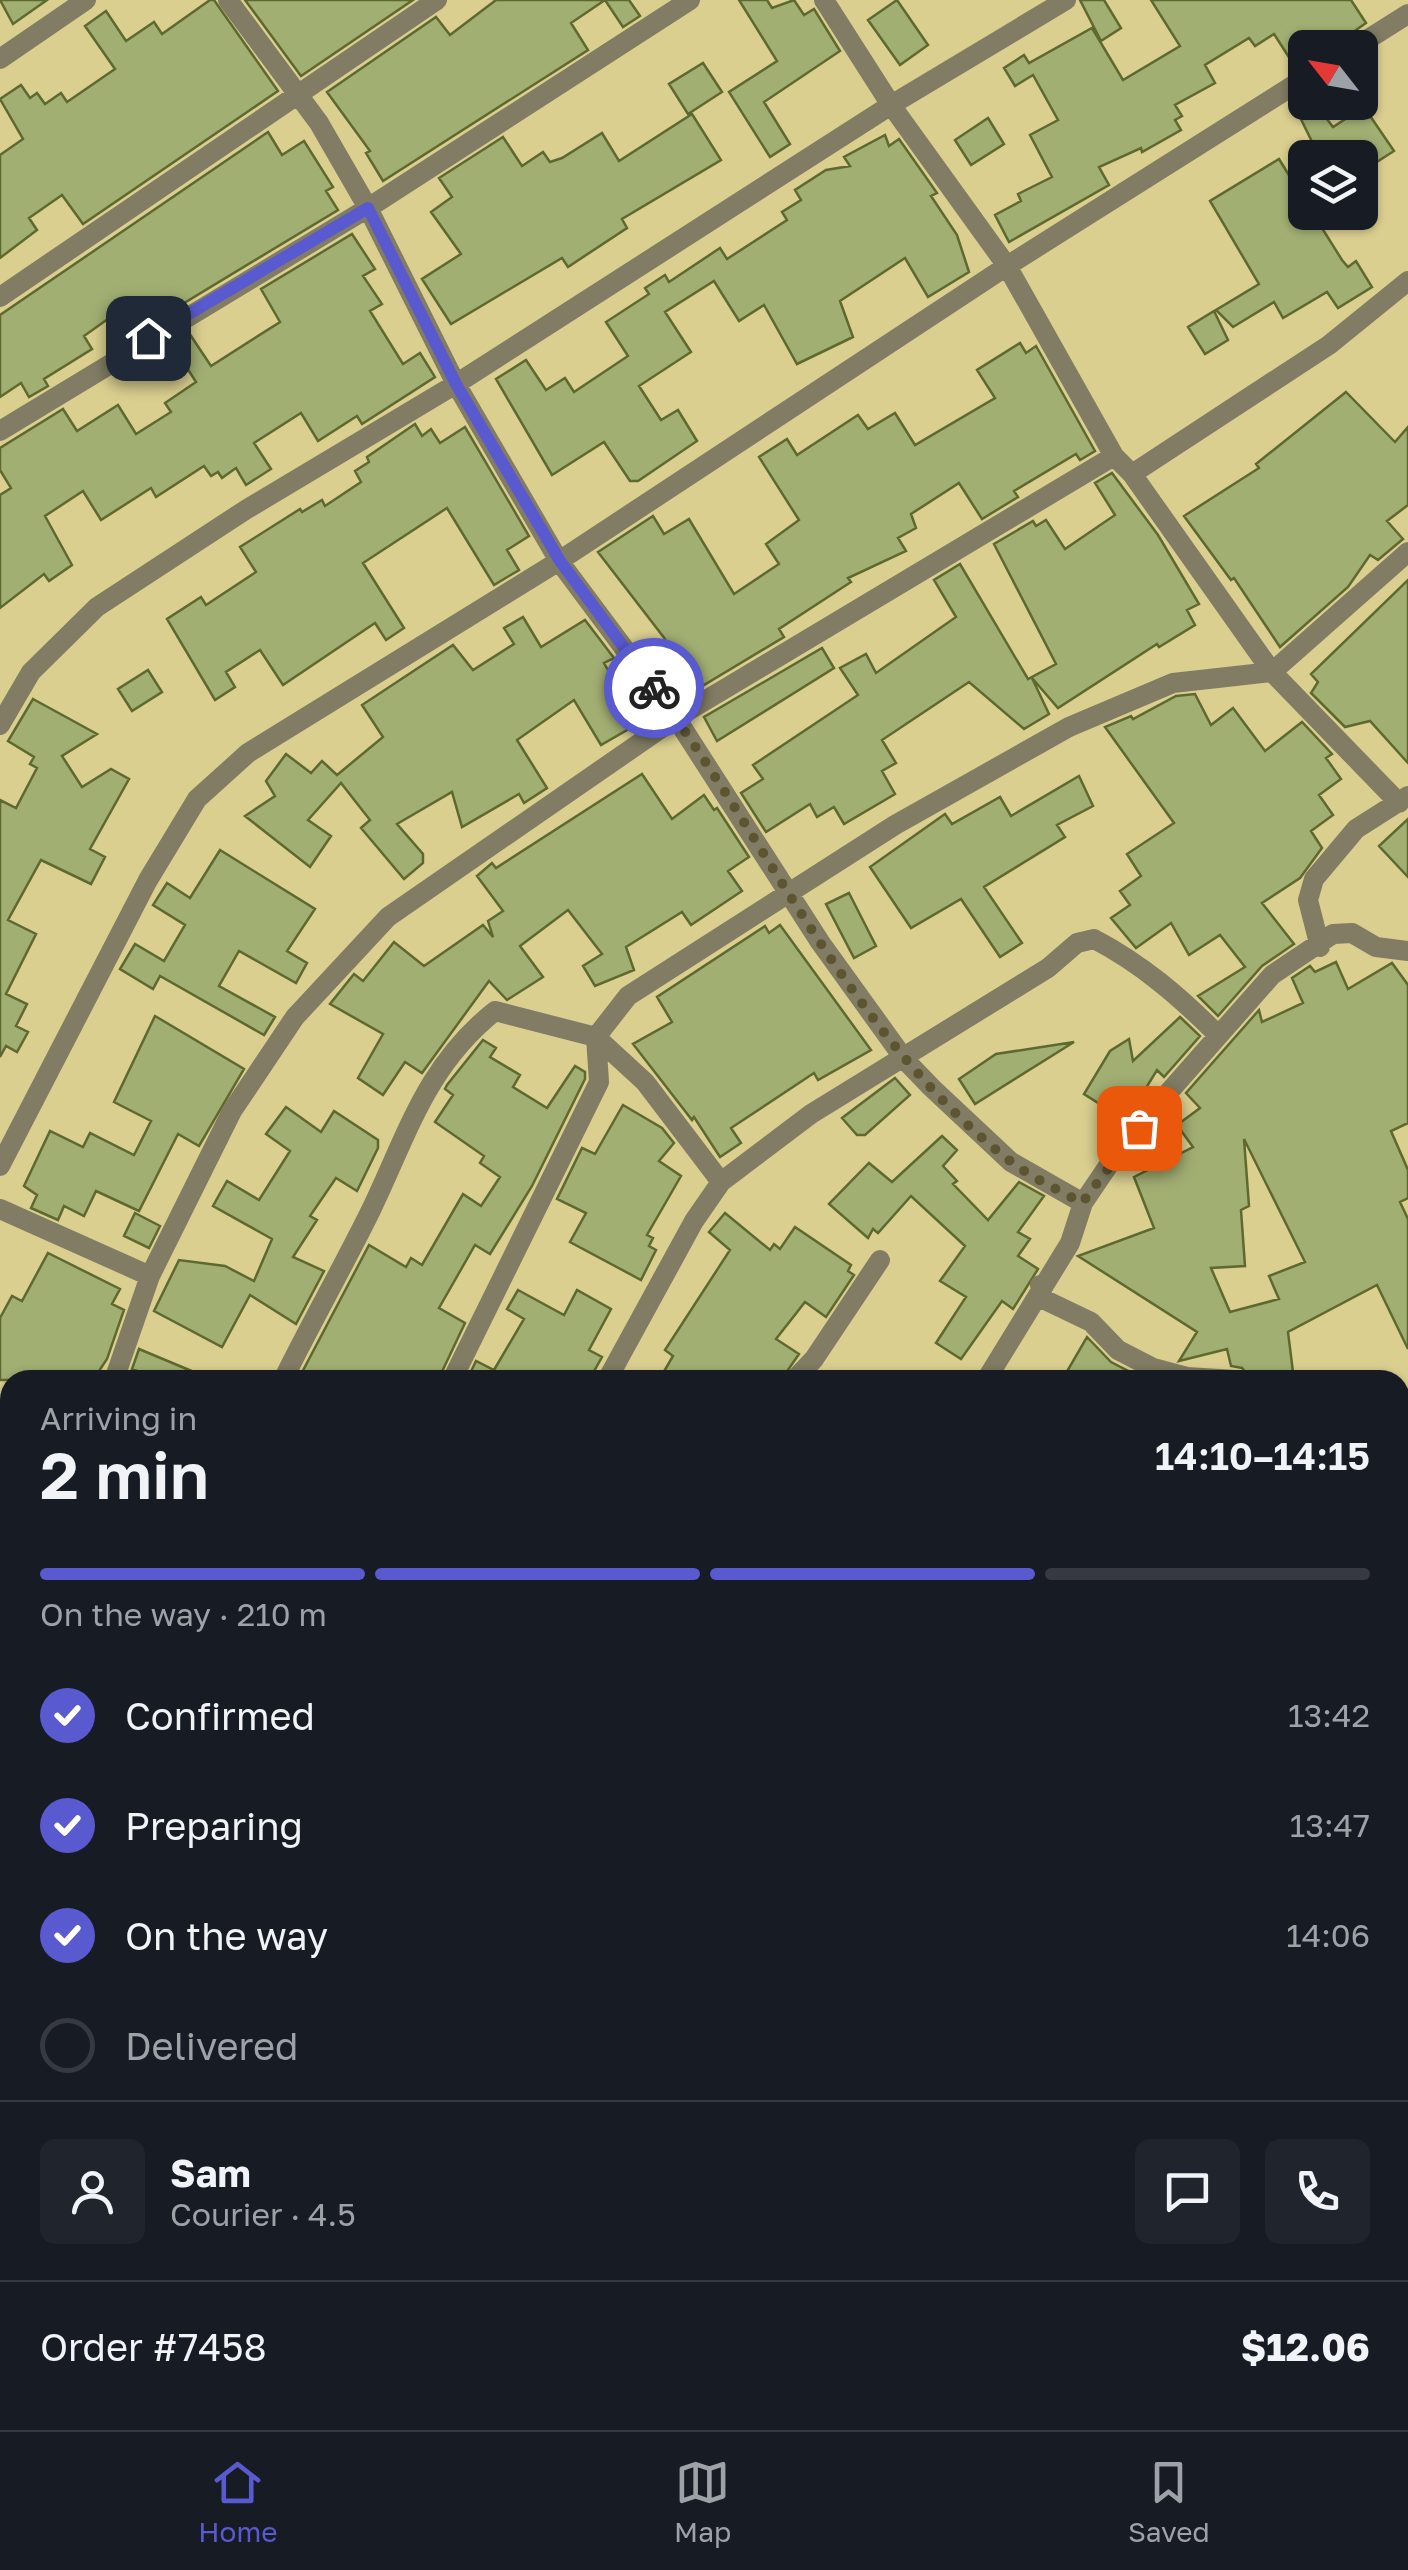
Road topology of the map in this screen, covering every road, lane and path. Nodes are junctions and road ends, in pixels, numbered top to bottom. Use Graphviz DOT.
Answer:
graph roads {
  1 [pos="86,0"];
  2 [pos="228,0"];
  3 [pos="437,0"];
  4 [pos="690,0"];
  5 [pos="824,0"];
  6 [pos="1066,0"];
  7 [pos="1408,14"];
  8 [pos="1378,33"];
  9 [pos="0,60"];
  10 [pos="1288,89"];
  11 [pos="302,96"];
  12 [pos="891,105"];
  13 [pos="368,208"];
  14 [pos="1008,266"];
  15 [pos="1408,281"];
  16 [pos="0,297"];
  17 [pos="456,384"];
  18 [pos="0,431"];
  19 [pos="1114,456"];
  20 [pos="1132,474"];
  21 [pos="1408,552"];
  22 [pos="560,561"];
  23 [pos="1272,672"];
  24 [pos="676,718"];
  25 [pos="0,725"];
  26 [pos="1404,799"];
  27 [pos="791,894"];
  28 [pos="1320,947"];
  29 [pos="1408,951"];
  30 [pos="1218,1035"];
  31 [pos="596,1037"];
  32 [pos="905,1060"];
  33 [pos="0,1166"];
  34 [pos="721,1182"];
  35 [pos="1082,1203"];
  36 [pos="0,1210"];
  37 [pos="880,1260"];
  38 [pos="150,1276"];
  39 [pos="1040,1285"];
  40 [pos="117,1370"];
  41 [pos="288,1370"];
  42 [pos="457,1370"];
  43 [pos="613,1370"];
  44 [pos="804,1370"];
  45 [pos="992,1370"];
  46 [pos="1160,1370"];
  1 -- 9 [label="street"];
  2 -- 11 [label="street"];
  3 -- 11 [label="street"];
  4 -- 13 [label="street"];
  5 -- 12 [label="street"];
  6 -- 12 [label="street"];
  7 -- 8 [label="street"];
  10 -- 14 [label="street"];
  11 -- 13 [label="street"];
  11 -- 16 [label="street"];
  12 -- 14 [label="street"];
  12 -- 17 [label="street"];
  13 -- 17 [label="street"];
  13 -- 18 [label="street"];
  14 -- 19 [label="street"];
  14 -- 22 [label="street"];
  15 -- 20 [label="street"];
  17 -- 22 [label="street"];
  17 -- 25 [label="street"];
  19 -- 20 [label="street"];
  19 -- 24 [label="street"];
  20 -- 23 [label="street"];
  21 -- 23 [label="street"];
  22 -- 24 [label="street"];
  22 -- 33 [label="street"];
  23 -- 26 [label="street"];
  23 -- 27 [label="street"];
  24 -- 27 [label="street"];
  24 -- 38 [label="street"];
  26 -- 28 [label="street"];
  27 -- 31 [label="street"];
  27 -- 32 [label="street"];
  28 -- 29 [label="street"];
  28 -- 30 [label="street"];
  30 -- 32 [label="street"];
  30 -- 35 [label="street"];
  31 -- 34 [label="street"];
  31 -- 41 [label="street"];
  31 -- 42 [label="street"];
  32 -- 34 [label="street"];
  32 -- 35 [label="street"];
  34 -- 43 [label="street"];
  35 -- 39 [label="street"];
  36 -- 38 [label="street"];
  37 -- 44 [label="street"];
  38 -- 40 [label="street"];
  39 -- 45 [label="street"];
  39 -- 46 [label="street"];
}
